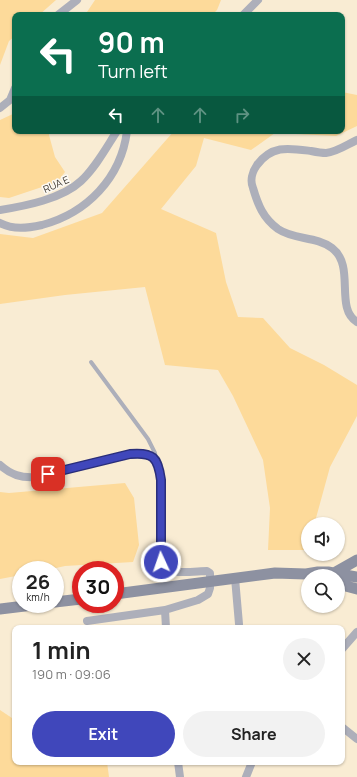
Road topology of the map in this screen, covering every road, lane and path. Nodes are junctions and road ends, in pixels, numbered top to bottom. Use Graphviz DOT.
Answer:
graph roads {
  1 [pos="77,0"];
  2 [pos="258,0"];
  3 [pos="62,12"];
  4 [pos="246,12"];
  5 [pos="12,95"];
  6 [pos="0,108"];
  7 [pos="115,134"];
  8 [pos="127,134"];
  9 [pos="357,140"];
  10 [pos="0,210"];
  11 [pos="0,223"];
  12 [pos="357,322"];
  13 [pos="91,362"];
  14 [pos="156,460"];
  15 [pos="0,465"];
  16 [pos="357,560"];
  17 [pos="341,569"];
  18 [pos="301,575"];
  19 [pos="345,575"];
  20 [pos="357,577"];
  21 [pos="235,578"];
  22 [pos="211,581"];
  23 [pos="345,586"];
  24 [pos="357,589"];
  25 [pos="124,593"];
  26 [pos="12,608"];
  27 [pos="0,610"];
  28 [pos="166,610"];
  29 [pos="87,621"];
  30 [pos="239,624"];
  31 [pos="166,625"];
  32 [pos="357,632"];
  33 [pos="345,646"];
  34 [pos="345,729"];
  35 [pos="357,739"];
  36 [pos="178,765"];
  37 [pos="251,765"];
  38 [pos="180,777"];
  39 [pos="246,777"];
  1 -- 3 [label="street"];
  2 -- 4 [label="street"];
  5 -- 6 [label="street"];
  7 -- 10 [label="street, RUA E"];
  8 -- 11 [label="street"];
  9 -- 12 [label="street"];
  13 -- 14 [label="lane"];
  14 -- 15 [label="street"];
  14 -- 22 [label="street"];
  16 -- 17 [label="main road"];
  18 -- 21 [label="main road"];
  19 -- 20 [label="main road"];
  21 -- 22 [label="main road"];
  21 -- 30 [label="street"];
  22 -- 25 [label="main road"];
  22 -- 28 [label="street"];
  23 -- 24 [label="main road"];
  26 -- 27 [label="main road"];
  28 -- 29 [label="street"];
  28 -- 31 [label="street"];
  32 -- 33 [label="street"];
  34 -- 35 [label="street"];
  36 -- 38 [label="street"];
  37 -- 39 [label="street"];
}
